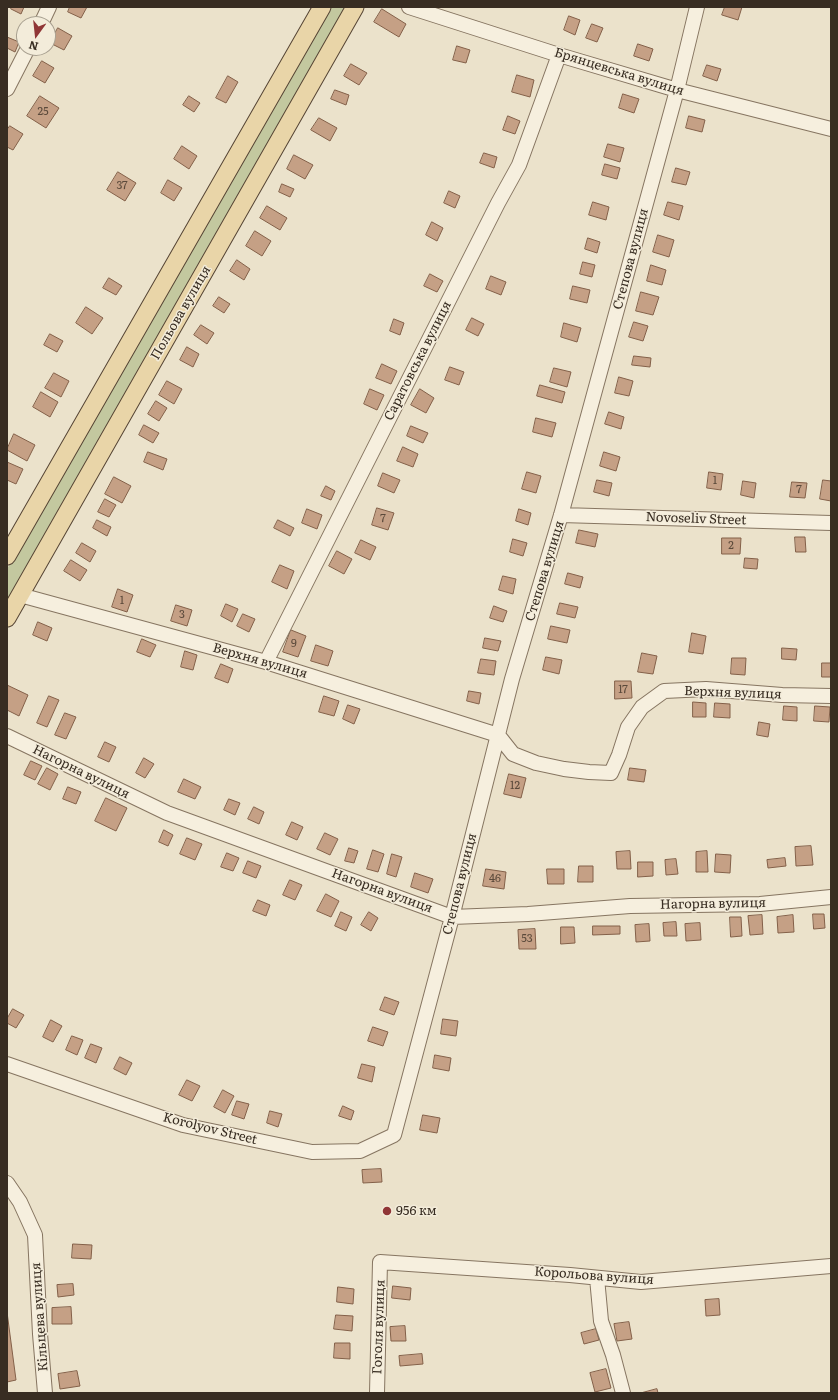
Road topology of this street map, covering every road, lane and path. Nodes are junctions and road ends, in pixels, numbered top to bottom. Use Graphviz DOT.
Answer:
graph roads {
  1 [pos="322,7"];
  2 [pos="355,7"];
  3 [pos="409,7"];
  4 [pos="697,7"];
  5 [pos="559,55"];
  6 [pos="24,56"];
  7 [pos="7,89"];
  8 [pos="677,90"];
  9 [pos="831,129"];
  10 [pos="562,515"];
  11 [pos="831,523"];
  12 [pos="7,556"];
  13 [pos="20,595"];
  14 [pos="7,618"];
  15 [pos="266,662"];
  16 [pos="831,696"];
  17 [pos="498,735"];
  18 [pos="7,736"];
  19 [pos="831,897"];
  20 [pos="452,916"];
  21 [pos="7,1064"];
  22 [pos="394,1135"];
  23 [pos="7,1183"];
  24 [pos="380,1262"];
  25 [pos="831,1266"];
  26 [pos="597,1278"];
  27 [pos="45,1393"];
  28 [pos="377,1393"];
  29 [pos="623,1393"];
  1 -- 12 [label="main road"];
  2 -- 13 [label="main road, Польова вулиця"];
  3 -- 5 [label="street, Брянцевська вулиця"];
  4 -- 8 [label="street, Степова вулиця"];
  5 -- 8 [label="street, Брянцевська вулиця"];
  5 -- 15 [label="street, Саратовська вулиця"];
  6 -- 7 [label="street"];
  8 -- 9 [label="street, Брянцевська вулиця"];
  8 -- 10 [label="street, Степова вулиця"];
  10 -- 11 [label="street, Novoseliv Street"];
  10 -- 17 [label="street, Степова вулиця"];
  13 -- 14 [label="main road, Польова вулиця"];
  13 -- 15 [label="street, Верхня вулиця"];
  15 -- 17 [label="street, Верхня вулиця"];
  16 -- 17 [label="street, Верхня вулиця"];
  17 -- 20 [label="street, Степова вулиця"];
  18 -- 20 [label="street, Нагорна вулиця"];
  19 -- 20 [label="street, Нагорна вулиця"];
  20 -- 22 [label="street, Степова вулиця"];
  21 -- 22 [label="street, Korolyov Street"];
  23 -- 27 [label="street, Кільцева вулиця"];
  24 -- 26 [label="street, Корольова вулиця"];
  24 -- 28 [label="street, Гоголя вулиця"];
  25 -- 26 [label="street, Корольова вулиця"];
  26 -- 29 [label="street"];
}
